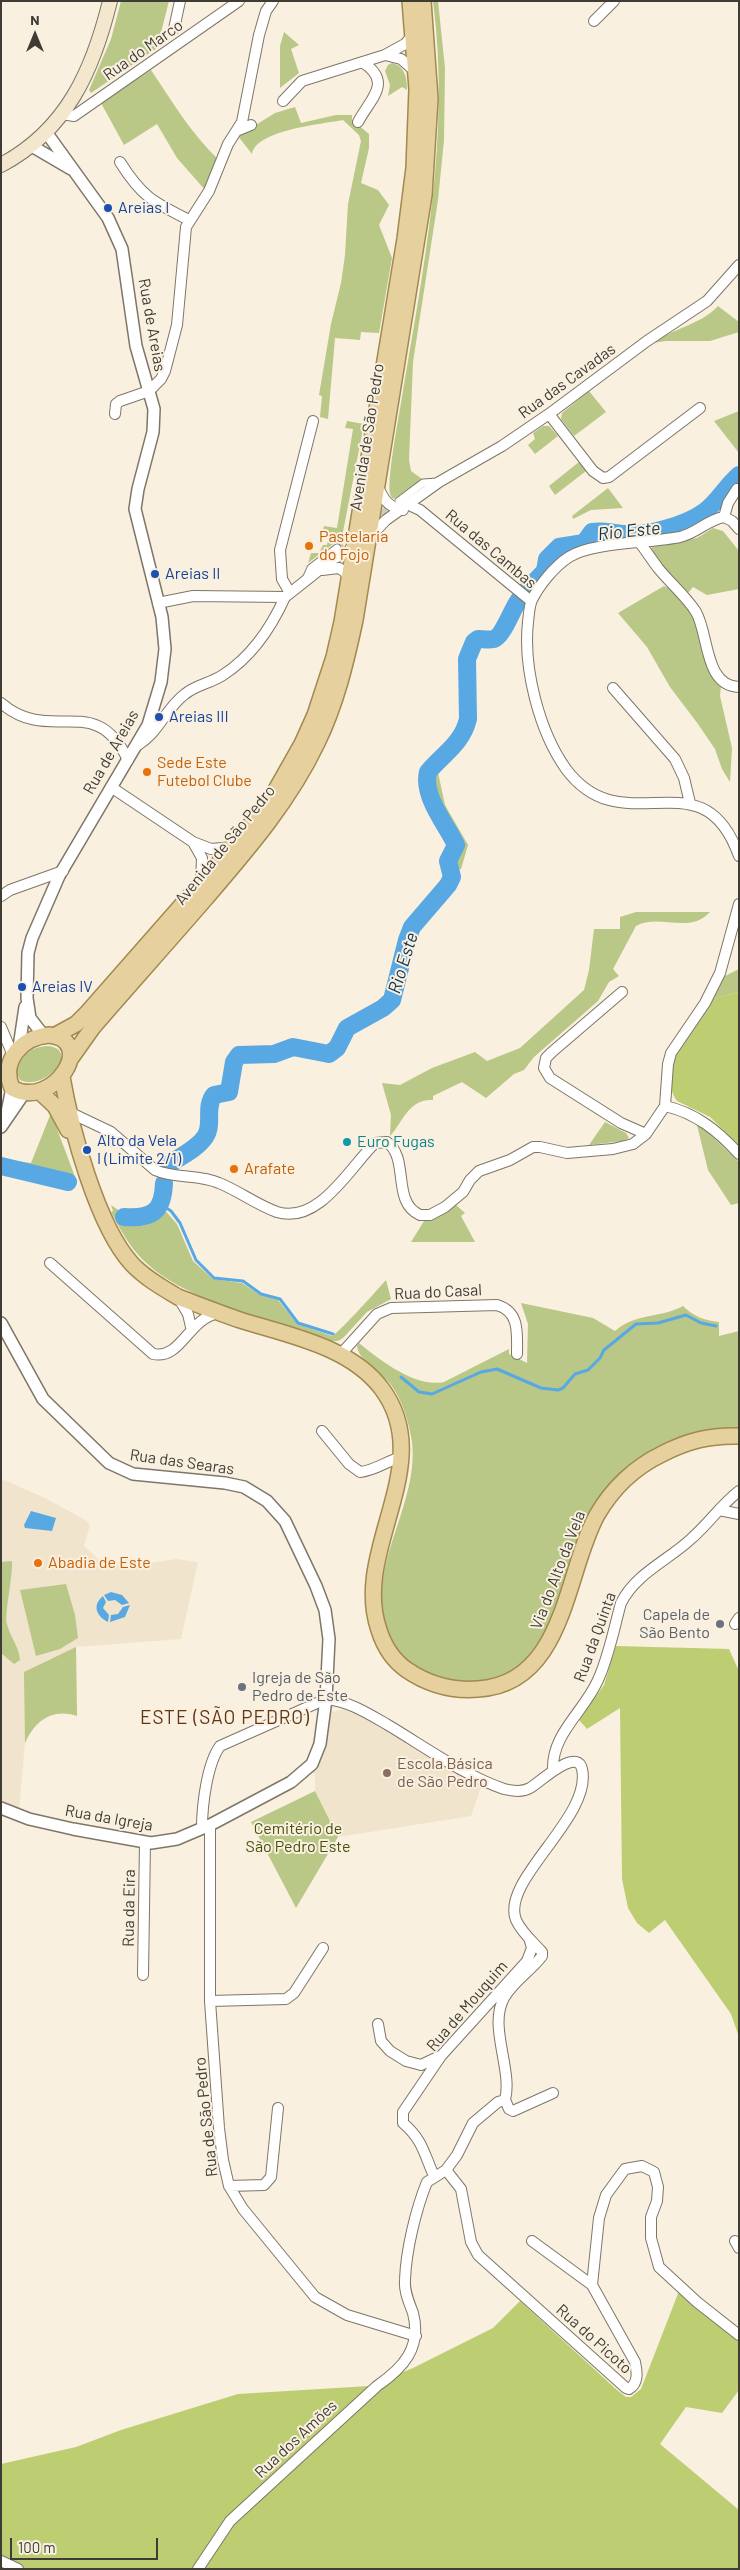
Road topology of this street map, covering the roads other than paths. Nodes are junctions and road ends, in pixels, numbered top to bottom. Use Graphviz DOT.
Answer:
graph roads {
  1 [pos="110,1"];
  2 [pos="180,1"];
  3 [pos="239,1"];
  4 [pos="273,1"];
  5 [pos="410,1"];
  6 [pos="423,1"];
  7 [pos="614,1"];
  8 [pos="594,21"];
  9 [pos="174,29"];
  10 [pos="414,34"];
  11 [pos="382,56"];
  12 [pos="362,62"];
  13 [pos="416,72"];
  14 [pos="377,76"];
  15 [pos="283,101"];
  16 [pos="62,114"];
  17 [pos="358,122"];
  18 [pos="252,124"];
  19 [pos="239,130"];
  20 [pos="46,132"];
  21 [pos="30,145"];
  22 [pos="120,162"];
  23 [pos="1,164"];
  24 [pos="74,172"];
  25 [pos="189,220"];
  26 [pos="739,265"];
  27 [pos="149,391"];
  28 [pos="700,408"];
  29 [pos="115,414"];
  30 [pos="549,414"];
  31 [pos="313,421"];
  32 [pos="377,484"];
  33 [pos="737,489"];
  34 [pos="404,505"];
  35 [pos="724,516"];
  36 [pos="739,529"];
  37 [pos="361,541"];
  38 [pos="640,543"];
  39 [pos="337,548"];
  40 [pos="319,572"];
  41 [pos="348,581"];
  42 [pos="306,582"];
  43 [pos="287,595"];
  44 [pos="531,601"];
  45 [pos="158,603"];
  46 [pos="739,687"];
  47 [pos="613,688"];
  48 [pos="1,703"];
  49 [pos="138,745"];
  50 [pos="128,760"];
  51 [pos="111,787"];
  52 [pos="690,803"];
  53 [pos="193,842"];
  54 [pos="234,847"];
  55 [pos="739,856"];
  56 [pos="63,871"];
  57 [pos="201,884"];
  58 [pos="1,896"];
  59 [pos="739,904"];
  60 [pos="622,992"];
  61 [pos="27,998"];
  62 [pos="1,1027"];
  63 [pos="49,1036"];
  64 [pos="10,1056"];
  65 [pos="71,1058"];
  66 [pos="62,1077"];
  67 [pos="19,1090"];
  68 [pos="55,1106"];
  69 [pos="665,1106"];
  70 [pos="69,1112"];
  71 [pos="4,1122"];
  72 [pos="646,1134"];
  73 [pos="76,1138"];
  74 [pos="739,1154"];
  75 [pos="50,1263"];
  76 [pos="198,1311"];
  77 [pos="2,1326"];
  78 [pos="517,1354"];
  79 [pos="340,1355"];
  80 [pos="322,1431"];
  81 [pos="739,1436"];
  82 [pos="401,1457"];
  83 [pos="739,1491"];
  84 [pos="719,1510"];
  85 [pos="739,1514"];
  86 [pos="326,1699"];
  87 [pos="552,1771"];
  88 [pos="1,1808"];
  89 [pos="206,1827"];
  90 [pos="145,1842"];
  91 [pos="530,1941"];
  92 [pos="323,1948"];
  93 [pos="143,1975"];
  94 [pos="210,2001"];
  95 [pos="378,2024"];
  96 [pos="441,2056"];
  97 [pos="553,2093"];
  98 [pos="504,2100"];
  99 [pos="278,2108"];
  100 [pos="446,2170"];
  101 [pos="434,2176"];
  102 [pos="229,2186"];
  103 [pos="532,2241"];
  104 [pos="592,2285"];
  105 [pos="739,2335"];
  106 [pos="416,2336"];
  107 [pos="1,2561"];
  108 [pos="18,2569"];
  109 [pos="198,2569"];
  1 -- 16 [label="main road"];
  2 -- 9 [label="street"];
  3 -- 16 [label="street, Rua do Marco"];
  4 -- 19 [label="street"];
  5 -- 10 [label="main road, Avenida de São Pedro"];
  6 -- 32 [label="main road, Avenida de São Pedro"];
  7 -- 8 [label="street"];
  10 -- 11 [label="street"];
  10 -- 13 [label="main road, Avenida de São Pedro"];
  11 -- 12 [label="street"];
  11 -- 13 [label="street"];
  11 -- 14 [label="street"];
  12 -- 14 [label="street"];
  12 -- 15 [label="street"];
  13 -- 37 [label="main road, Avenida de São Pedro"];
  14 -- 17 [label="street"];
  16 -- 20 [label="main road"];
  18 -- 19 [label="street"];
  19 -- 25 [label="street"];
  20 -- 21 [label="main road"];
  20 -- 24 [label="street, Rua de Areias"];
  21 -- 23 [label="main road"];
  21 -- 24 [label="street, Rua de Areias"];
  22 -- 25 [label="street"];
  24 -- 27 [label="street, Rua de Areias"];
  25 -- 27 [label="street"];
  26 -- 30 [label="street, Rua das Cavadas"];
  27 -- 29 [label="street"];
  27 -- 45 [label="street, Rua de Areias"];
  28 -- 30 [label="street"];
  30 -- 34 [label="street, Rua das Cavadas"];
  31 -- 43 [label="street"];
  32 -- 34 [label="street, Rua das Cambas"];
  32 -- 37 [label="main road, Avenida de São Pedro"];
  33 -- 35 [label="street"];
  34 -- 37 [label="street, Rua das Cavadas"];
  34 -- 44 [label="street, Rua das Cambas"];
  35 -- 36 [label="street"];
  35 -- 38 [label="street"];
  37 -- 40 [label="street, Rua das Cavadas"];
  37 -- 41 [label="main road, Avenida de São Pedro"];
  37 -- 65 [label="main road, Avenida de São Pedro"];
  38 -- 44 [label="street"];
  38 -- 46 [label="street"];
  39 -- 42 [label="street"];
  40 -- 41 [label="street"];
  40 -- 42 [label="street, Rua das Cavadas"];
  41 -- 54 [label="main road, Avenida de São Pedro"];
  42 -- 43 [label="street, Rua das Cavadas"];
  43 -- 45 [label="street"];
  43 -- 49 [label="street"];
  44 -- 52 [label="street, Rua das Cambas"];
  45 -- 49 [label="street, Rua de Areias"];
  47 -- 52 [label="street"];
  48 -- 50 [label="street"];
  49 -- 50 [label="street, Rua de Areias"];
  50 -- 51 [label="street, Rua de Areias"];
  51 -- 53 [label="street"];
  51 -- 56 [label="street, Rua de Areias"];
  52 -- 55 [label="street, Rua das Cambas"];
  53 -- 54 [label="street"];
  53 -- 57 [label="street"];
  54 -- 57 [label="main road, Avenida de São Pedro"];
  56 -- 58 [label="street"];
  56 -- 61 [label="street, Rua de Areias"];
  57 -- 63 [label="main road, Avenida de São Pedro"];
  59 -- 69 [label="street"];
  60 -- 72 [label="street"];
  61 -- 63 [label="street, Rua de Areias"];
  61 -- 64 [label="street, Rua de Areias"];
  62 -- 64 [label="street"];
  63 -- 64 [label="main road, Avenida de São Pedro"];
  63 -- 65 [label="main road"];
  64 -- 67 [label="main road"];
  65 -- 66 [label="main road, Avenida de São Pedro"];
  66 -- 67 [label="main road"];
  66 -- 70 [label="main road"];
  67 -- 68 [label="main road"];
  67 -- 71 [label="street"];
  68 -- 70 [label="main road"];
  68 -- 73 [label="main road"];
  69 -- 72 [label="street"];
  69 -- 74 [label="street"];
  70 -- 72 [label="street"];
  70 -- 73 [label="main road"];
  73 -- 76 [label="main road, Via do Alto da Vela"];
  75 -- 76 [label="street"];
  76 -- 79 [label="main road, Via do Alto da Vela"];
  77 -- 86 [label="street, Rua das Searas"];
  78 -- 79 [label="street, Rua do Casal"];
  79 -- 82 [label="main road, Via do Alto da Vela"];
  80 -- 82 [label="street"];
  81 -- 82 [label="main road, Via do Alto da Vela"];
  83 -- 84 [label="street, Rua da Quinta"];
  84 -- 85 [label="street"];
  84 -- 87 [label="street, Rua da Quinta"];
  86 -- 87 [label="street"];
  86 -- 89 [label="street, Rua das Searas"];
  86 -- 89 [label="street, Rua de São Pedro"];
  87 -- 91 [label="street"];
  88 -- 90 [label="street, Rua da Igreja"];
  89 -- 90 [label="street, Rua da Igreja"];
  89 -- 94 [label="street, Rua de São Pedro"];
  90 -- 93 [label="street, Rua da Eira"];
  91 -- 96 [label="street, Rua de Mouquim"];
  91 -- 98 [label="street"];
  92 -- 94 [label="street"];
  94 -- 102 [label="street, Rua de São Pedro"];
  95 -- 96 [label="street"];
  96 -- 101 [label="street, Rua de Mouquim"];
  97 -- 98 [label="street"];
  98 -- 100 [label="street"];
  99 -- 102 [label="street"];
  100 -- 101 [label="street"];
  100 -- 104 [label="street, Rua do Picoto"];
  101 -- 106 [label="street"];
  102 -- 106 [label="street, Rua de São Pedro"];
  103 -- 104 [label="street"];
  104 -- 105 [label="street"];
  106 -- 109 [label="street, Rua dos Amões"];
  107 -- 108 [label="street"];
}
